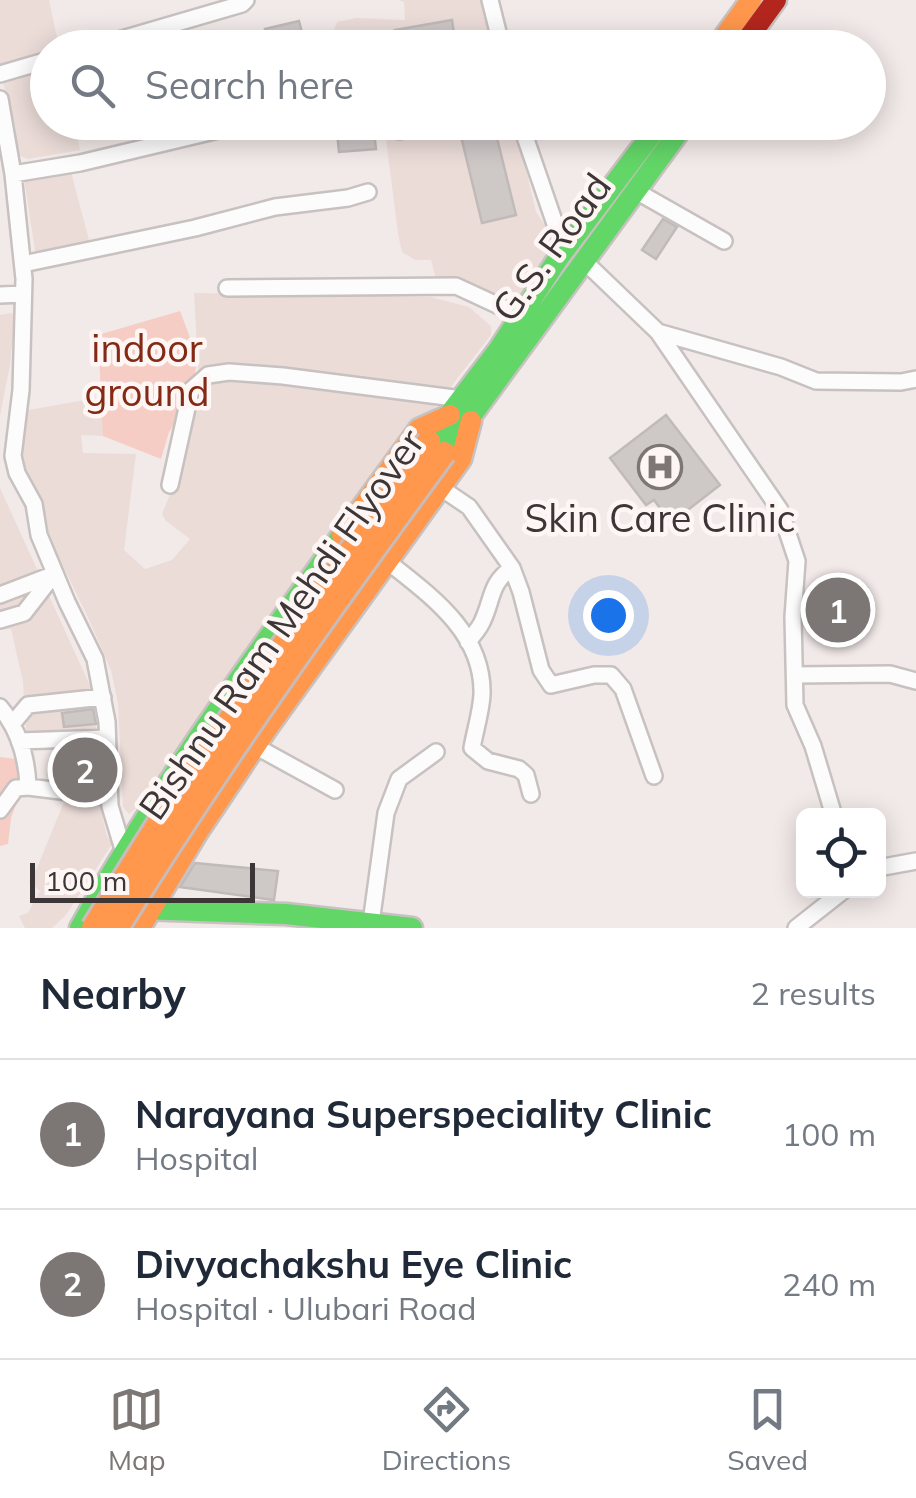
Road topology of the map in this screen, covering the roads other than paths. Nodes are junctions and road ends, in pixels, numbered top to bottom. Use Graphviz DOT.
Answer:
graph roads {
  1 [pos="246,0"];
  2 [pos="490,0"];
  3 [pos="751,0"];
  4 [pos="776,0"];
  5 [pos="153,30"];
  6 [pos="498,30"];
  7 [pos="729,30"];
  8 [pos="754,30"];
  9 [pos="30,65"];
  10 [pos="0,74"];
  11 [pos="0,99"];
  12 [pos="176,140"];
  13 [pos="527,140"];
  14 [pos="648,140"];
  15 [pos="673,140"];
  16 [pos="14,174"];
  17 [pos="636,191"];
  18 [pos="368,192"];
  19 [pos="724,241"];
  20 [pos="574,255"];
  21 [pos="22,264"];
  22 [pos="227,288"];
  23 [pos="24,294"];
  24 [pos="0,295"];
  25 [pos="522,316"];
  26 [pos="658,332"];
  27 [pos="916,379"];
  28 [pos="462,409"];
  29 [pos="436,447"];
  30 [pos="170,485"];
  31 [pos="440,488"];
  32 [pos="387,562"];
  33 [pos="512,568"];
  34 [pos="55,573"];
  35 [pos="0,595"];
  36 [pos="0,620"];
  37 [pos="468,642"];
  38 [pos="795,675"];
  39 [pos="916,681"];
  40 [pos="102,697"];
  41 [pos="222,702"];
  42 [pos="0,707"];
  43 [pos="13,723"];
  44 [pos="202,732"];
  45 [pos="107,738"];
  46 [pos="19,741"];
  47 [pos="256,745"];
  48 [pos="436,752"];
  49 [pos="654,776"];
  50 [pos="28,787"];
  51 [pos="335,790"];
  52 [pos="531,794"];
  53 [pos="109,797"];
  54 [pos="832,808"];
  55 [pos="0,810"];
  56 [pos="123,852"];
  57 [pos="916,862"];
  58 [pos="886,867"];
  59 [pos="834,898"];
  60 [pos="146,918"];
  61 [pos="371,923"];
  62 [pos="83,926"];
  63 [pos="117,928"];
  64 [pos="412,928"];
  65 [pos="796,928"];
  1 -- 5 [label="street"];
  2 -- 6 [label="street"];
  3 -- 7 [label="main road"];
  4 -- 8 [label="main road"];
  9 -- 10 [label="street"];
  11 -- 16 [label="street"];
  12 -- 16 [label="street"];
  13 -- 20 [label="street"];
  14 -- 20 [label="main road, G.S. Road"];
  15 -- 17 [label="main road, G.S. Road"];
  16 -- 21 [label="street"];
  17 -- 19 [label="street"];
  17 -- 20 [label="main road, G.S. Road"];
  18 -- 21 [label="street"];
  20 -- 25 [label="main road, G.S. Road"];
  20 -- 26 [label="street"];
  20 -- 28 [label="main road, G.S. Road"];
  21 -- 23 [label="street"];
  22 -- 25 [label="street"];
  23 -- 24 [label="street"];
  23 -- 34 [label="street"];
  25 -- 28 [label="main road, G.S. Road"];
  26 -- 27 [label="street"];
  26 -- 38 [label="street"];
  28 -- 29 [label="main road, Bishnu Ram Mehdi Flyover"];
  28 -- 30 [label="street"];
  28 -- 31 [label="main road"];
  28 -- 41 [label="main road"];
  29 -- 62 [label="main road, Bishnu Ram Mehdi Flyover, bridge"];
  29 -- 63 [label="main road, Bishnu Ram Mehdi Flyover, bridge"];
  31 -- 32 [label="main road"];
  31 -- 33 [label="street"];
  32 -- 37 [label="street"];
  32 -- 47 [label="main road"];
  33 -- 37 [label="street"];
  33 -- 49 [label="street"];
  34 -- 35 [label="street"];
  34 -- 36 [label="street"];
  34 -- 40 [label="street"];
  37 -- 52 [label="street"];
  38 -- 39 [label="street"];
  38 -- 54 [label="street"];
  40 -- 43 [label="street"];
  40 -- 45 [label="street"];
  41 -- 44 [label="main road"];
  41 -- 47 [label="main road"];
  42 -- 43 [label="street"];
  43 -- 46 [label="street"];
  44 -- 47 [label="main road"];
  44 -- 56 [label="main road"];
  45 -- 46 [label="street"];
  45 -- 53 [label="street"];
  46 -- 50 [label="street"];
  47 -- 51 [label="street"];
  47 -- 60 [label="main road"];
  48 -- 61 [label="street"];
  50 -- 53 [label="street"];
  50 -- 55 [label="street"];
  53 -- 56 [label="street"];
  56 -- 60 [label="street"];
  56 -- 62 [label="main road"];
  57 -- 58 [label="street"];
  59 -- 65 [label="street"];
  60 -- 61 [label="main road"];
  60 -- 62 [label="main road"];
  61 -- 64 [label="main road"];
}
